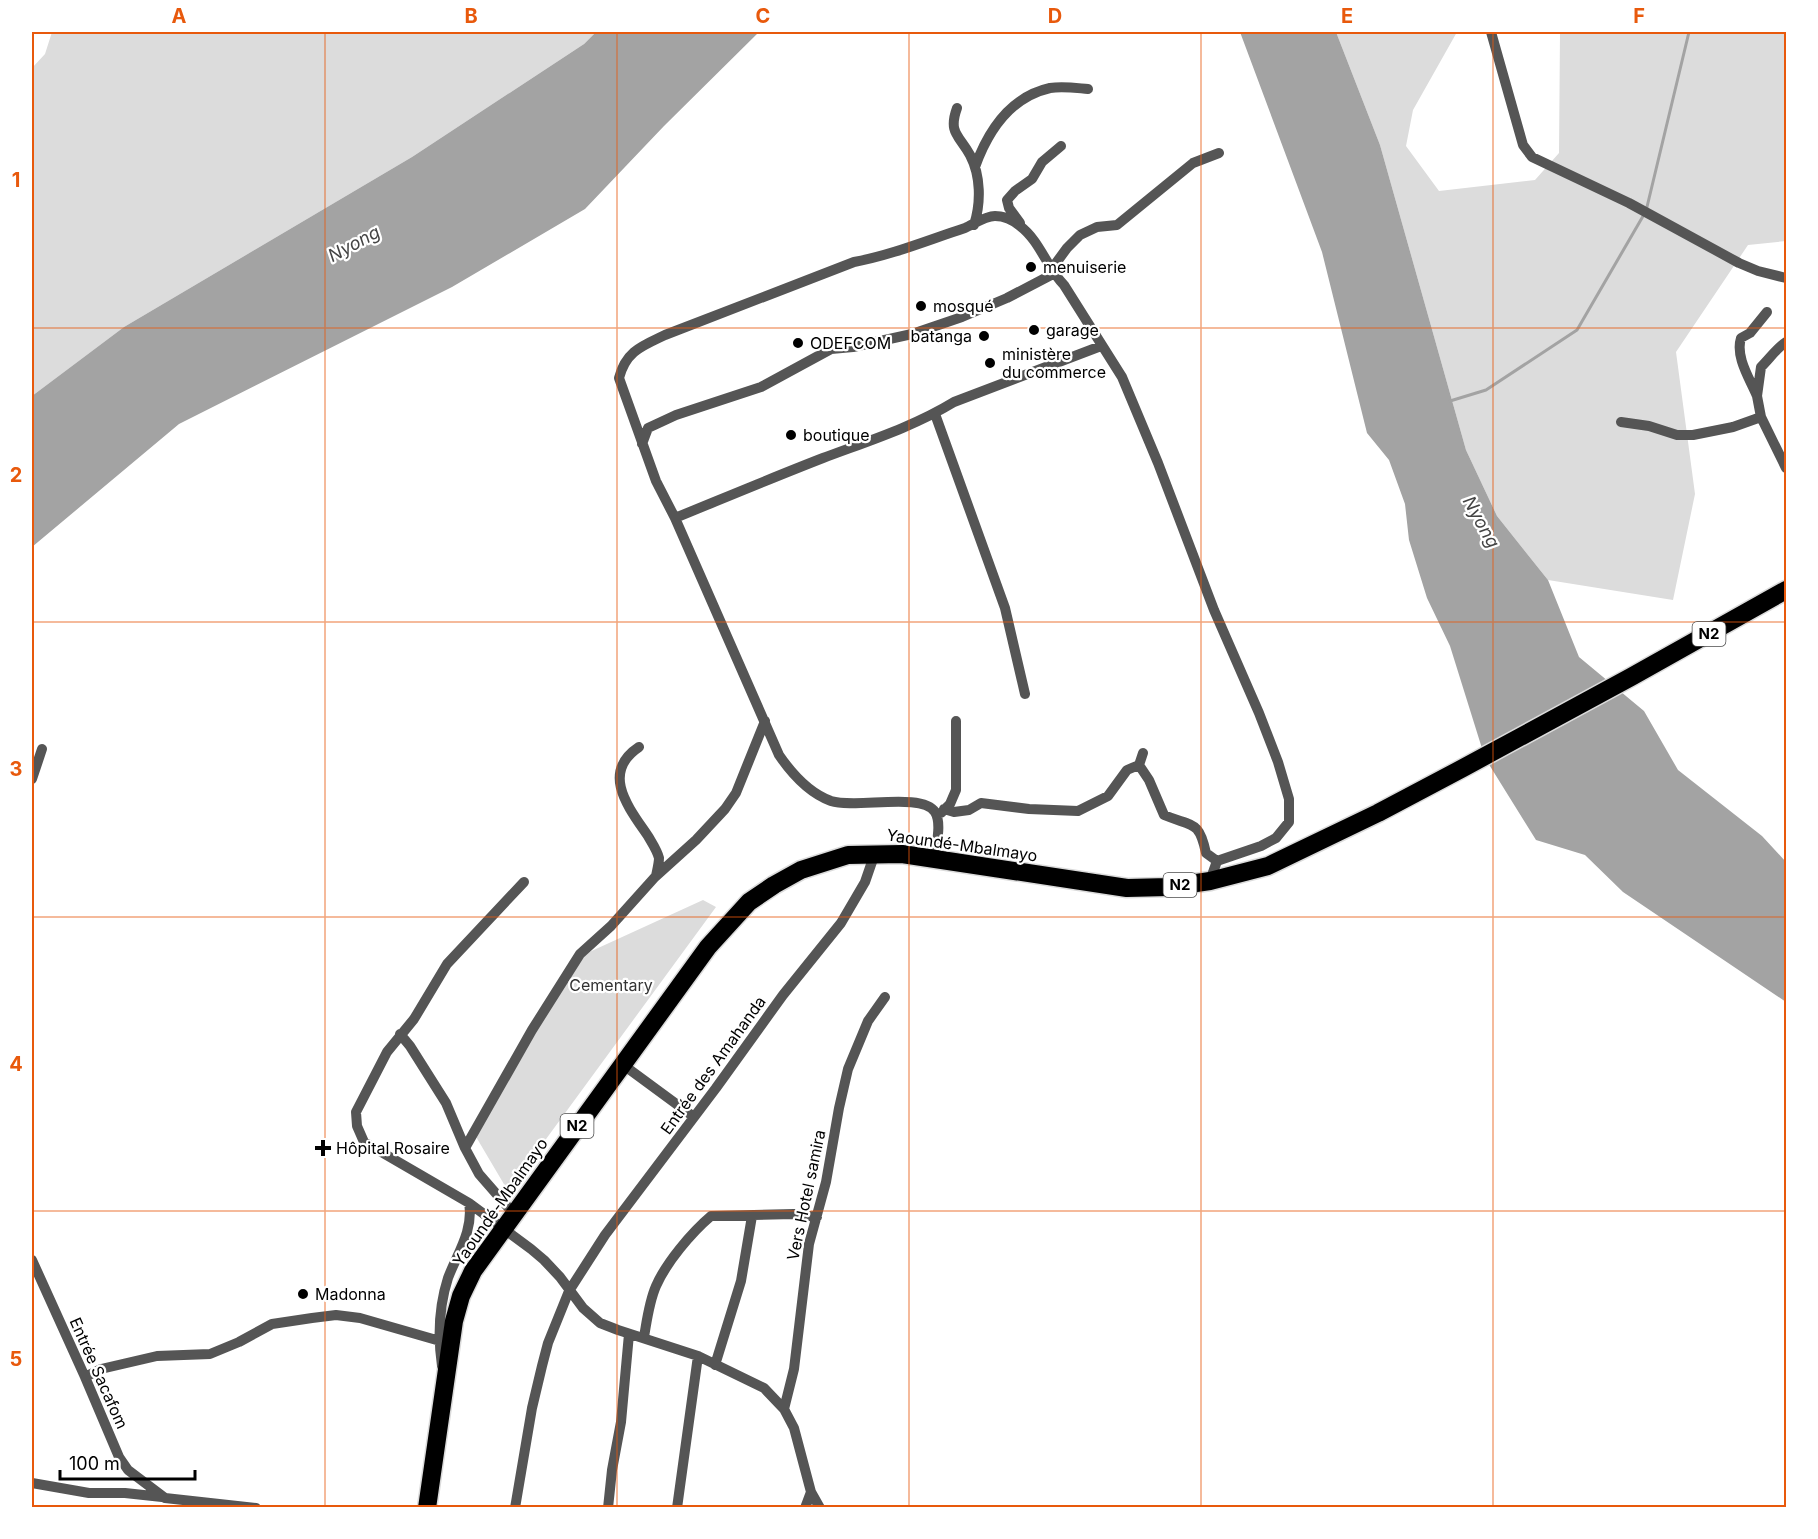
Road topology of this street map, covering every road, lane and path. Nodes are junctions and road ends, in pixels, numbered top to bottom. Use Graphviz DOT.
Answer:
graph roads {
  1 [pos="1491,32"];
  2 [pos="1088,89"];
  3 [pos="957,108"];
  4 [pos="1061,146"];
  5 [pos="1219,153"];
  6 [pos="975,167"];
  7 [pos="974,225"];
  8 [pos="1023,228"];
  9 [pos="1053,274"];
  10 [pos="1786,278"];
  11 [pos="1767,312"];
  12 [pos="1786,342"];
  13 [pos="1101,346"];
  14 [pos="1757,396"];
  15 [pos="934,414"];
  16 [pos="1761,417"];
  17 [pos="1621,422"];
  18 [pos="642,444"];
  19 [pos="1786,468"];
  20 [pos="675,518"];
  21 [pos="1786,590"];
  22 [pos="1025,694"];
  23 [pos="765,720"];
  24 [pos="956,721"];
  25 [pos="639,747"];
  26 [pos="42,749"];
  27 [pos="1143,753"];
  28 [pos="1139,765"];
  29 [pos="32,779"];
  30 [pos="941,814"];
  31 [pos="874,853"];
  32 [pos="935,858"];
  33 [pos="1217,861"];
  34 [pos="656,877"];
  35 [pos="1210,881"];
  36 [pos="524,882"];
  37 [pos="885,997"];
  38 [pos="400,1034"];
  39 [pos="622,1064"];
  40 [pos="694,1117"];
  41 [pos="465,1148"];
  42 [pos="469,1203"];
  43 [pos="513,1213"];
  44 [pos="752,1216"];
  45 [pos="817,1217"];
  46 [pos="502,1230"];
  47 [pos="32,1260"];
  48 [pos="569,1291"];
  49 [pos="629,1334"];
  50 [pos="644,1337"];
  51 [pos="440,1341"];
  52 [pos="698,1356"];
  53 [pos="716,1365"];
  54 [pos="85,1377"];
  55 [pos="445,1385"];
  56 [pos="784,1409"];
  57 [pos="32,1483"];
  58 [pos="811,1492"];
  59 [pos="165,1498"];
  60 [pos="256,1508"];
  61 [pos="427,1508"];
  62 [pos="515,1508"];
  63 [pos="608,1508"];
  64 [pos="677,1508"];
  65 [pos="805,1508"];
  66 [pos="820,1508"];
  1 -- 10 [label="street"];
  2 -- 6 [label="street"];
  3 -- 6 [label="street"];
  4 -- 8 [label="street"];
  5 -- 9 [label="street"];
  6 -- 7 [label="street"];
  7 -- 8 [label="street"];
  7 -- 18 [label="street"];
  8 -- 9 [label="street"];
  9 -- 13 [label="street"];
  9 -- 18 [label="street"];
  11 -- 14 [label="street"];
  12 -- 14 [label="street"];
  13 -- 15 [label="street"];
  13 -- 33 [label="street"];
  14 -- 16 [label="street"];
  15 -- 20 [label="street"];
  15 -- 22 [label="street"];
  16 -- 17 [label="street"];
  16 -- 19 [label="street"];
  18 -- 20 [label="street"];
  20 -- 23 [label="street"];
  21 -- 35 [label="highway, Yaoundé-Mbalmayo / N2"];
  23 -- 30 [label="street"];
  23 -- 34 [label="street"];
  24 -- 30 [label="street"];
  25 -- 34 [label="street"];
  26 -- 29 [label="street"];
  27 -- 28 [label="street"];
  28 -- 30 [label="street"];
  28 -- 33 [label="street"];
  30 -- 32 [label="street"];
  31 -- 32 [label="highway, Yaoundé-Mbalmayo / N2"];
  31 -- 39 [label="highway, Yaoundé-Mbalmayo / N2"];
  31 -- 40 [label="street, Entrée des Amahanda"];
  32 -- 35 [label="highway, Yaoundé-Mbalmayo / N2"];
  33 -- 35 [label="street"];
  34 -- 41 [label="street"];
  36 -- 38 [label="street"];
  37 -- 45 [label="street, Vers Hotel samira"];
  38 -- 41 [label="street"];
  38 -- 42 [label="street"];
  39 -- 40 [label="street"];
  39 -- 43 [label="highway, Yaoundé-Mbalmayo / N2"];
  40 -- 48 [label="street, Entrée des Amahanda"];
  41 -- 43 [label="street"];
  42 -- 46 [label="street"];
  42 -- 51 [label="street"];
  43 -- 46 [label="highway, Yaoundé-Mbalmayo / N2"];
  44 -- 45 [label="street"];
  44 -- 50 [label="street"];
  44 -- 53 [label="street"];
  45 -- 56 [label="street, Vers Hotel samira"];
  46 -- 48 [label="street"];
  46 -- 55 [label="highway, Yaoundé-Mbalmayo / N2"];
  47 -- 54 [label="street, Entrée Sacafom"];
  48 -- 49 [label="street"];
  48 -- 62 [label="street, Entrée des Amahanda"];
  49 -- 50 [label="street"];
  49 -- 63 [label="street"];
  50 -- 52 [label="street"];
  51 -- 54 [label="street"];
  51 -- 55 [label="street"];
  52 -- 53 [label="street"];
  52 -- 64 [label="street"];
  53 -- 56 [label="street"];
  54 -- 59 [label="street, Entrée Sacafom"];
  55 -- 61 [label="highway, Yaoundé-Mbalmayo / N2"];
  56 -- 58 [label="street"];
  57 -- 59 [label="street"];
  58 -- 65 [label="street"];
  58 -- 66 [label="street"];
  59 -- 60 [label="street, Entrée Sacafom"];
}
